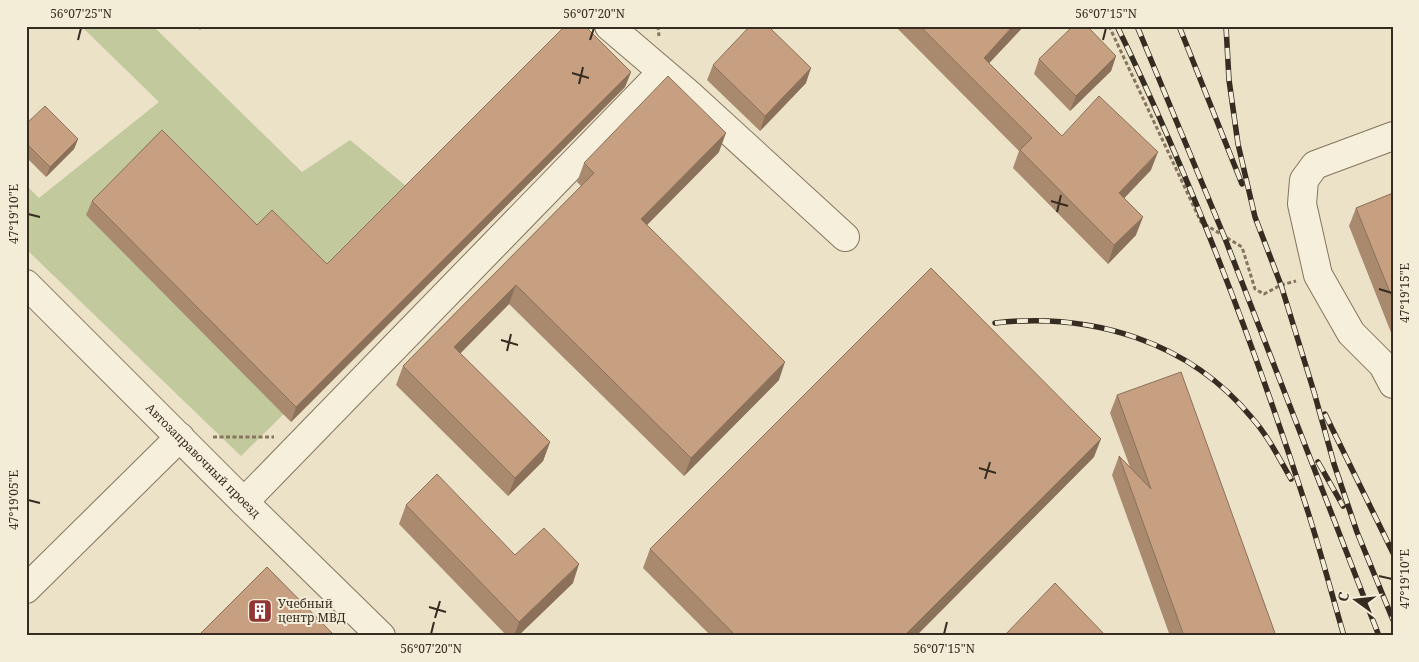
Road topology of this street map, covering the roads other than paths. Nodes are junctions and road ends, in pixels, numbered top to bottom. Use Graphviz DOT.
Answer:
graph roads {
  1 [pos="609,26"];
  2 [pos="662,72"];
  3 [pos="1393,136"];
  4 [pos="845,237"];
  5 [pos="26,284"];
  6 [pos="1389,370"];
  7 [pos="180,437"];
  8 [pos="244,502"];
  9 [pos="26,588"];
  10 [pos="381,636"];
  1 -- 2 [label="street"];
  2 -- 4 [label="street"];
  2 -- 8 [label="street"];
  3 -- 6 [label="street"];
  5 -- 7 [label="street, Автозаправочный проезд"];
  7 -- 8 [label="street, Автозаправочный проезд"];
  7 -- 9 [label="street"];
  8 -- 10 [label="street, Автозаправочный проезд"];
}
